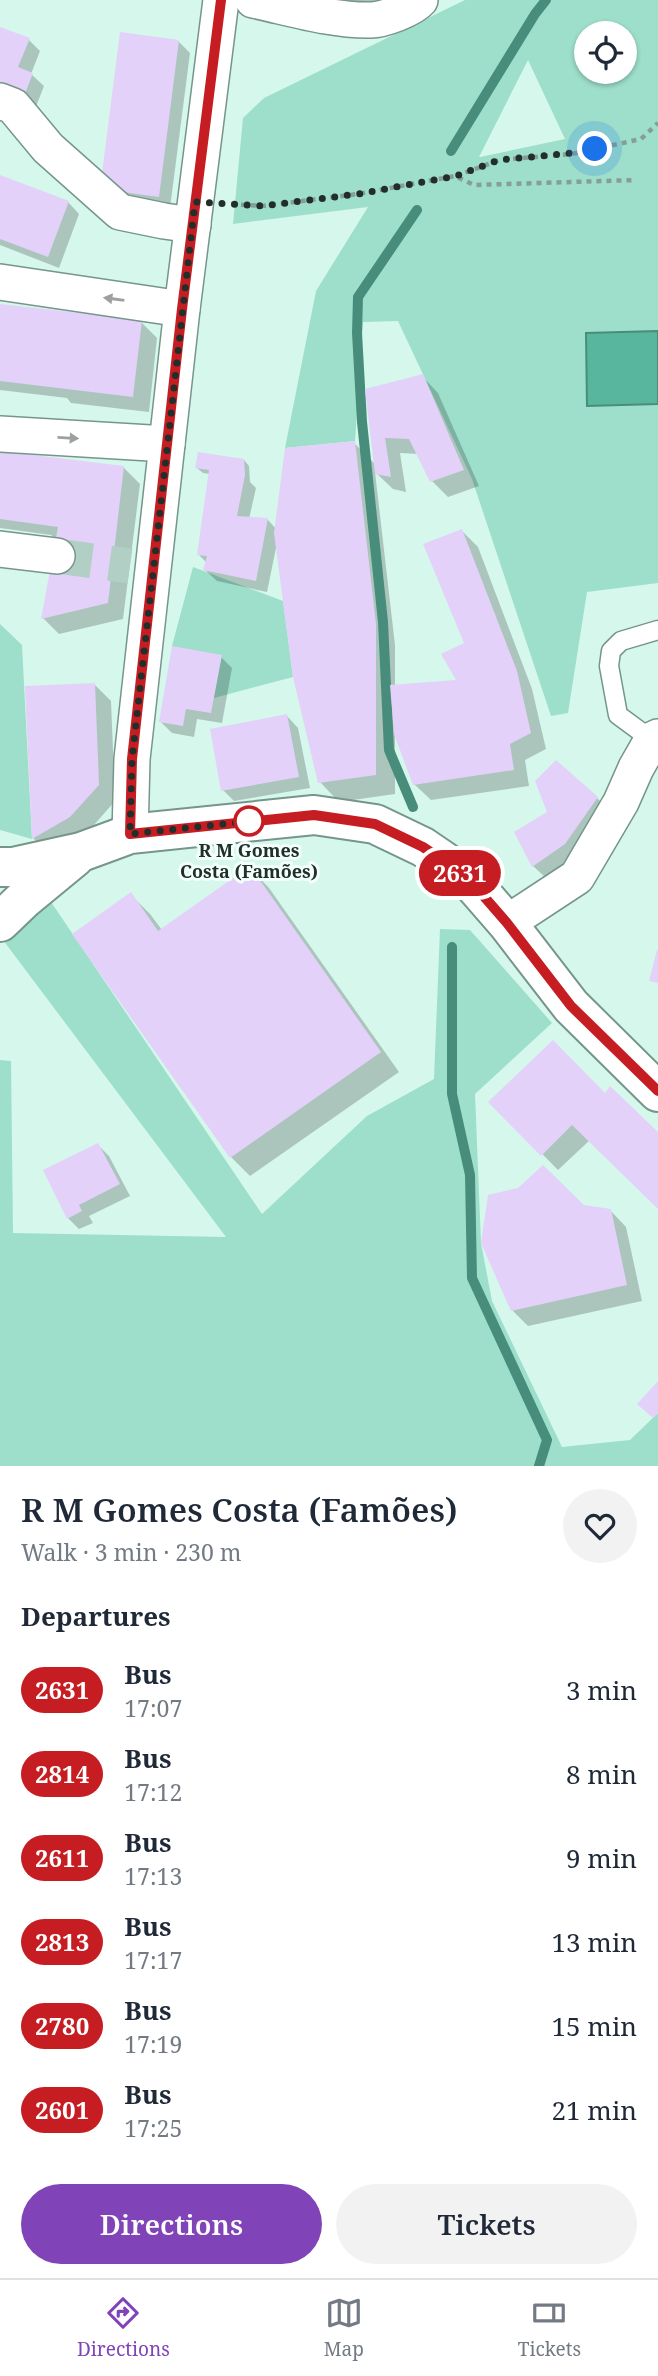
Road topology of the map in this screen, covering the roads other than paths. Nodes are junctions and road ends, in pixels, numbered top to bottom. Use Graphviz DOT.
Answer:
graph roads {
  1 [pos="221,0"];
  2 [pos="253,0"];
  3 [pos="420,0"];
  4 [pos="0,101"];
  5 [pos="194,213"];
  6 [pos="0,282"];
  7 [pos="182,309"];
  8 [pos="0,434"];
  9 [pos="167,444"];
  10 [pos="0,549"];
  11 [pos="57,556"];
  12 [pos="658,630"];
  13 [pos="655,738"];
  14 [pos="130,834"];
  15 [pos="80,852"];
  16 [pos="0,867"];
  17 [pos="0,922"];
  18 [pos="507,923"];
  19 [pos="658,1091"];
  1 -- 5 [label="street"];
  2 -- 3 [label="street"];
  4 -- 5 [label="street"];
  5 -- 7 [label="street"];
  7 -- 6 [label="street, one-way"];
  7 -- 9 [label="street"];
  8 -- 9 [label="street, one-way"];
  9 -- 14 [label="street"];
  10 -- 11 [label="street"];
  12 -- 13 [label="lane"];
  13 -- 18 [label="street"];
  14 -- 15 [label="main road"];
  14 -- 18 [label="main road"];
  15 -- 16 [label="main road"];
  15 -- 17 [label="main road"];
  18 -- 19 [label="main road"];
}
